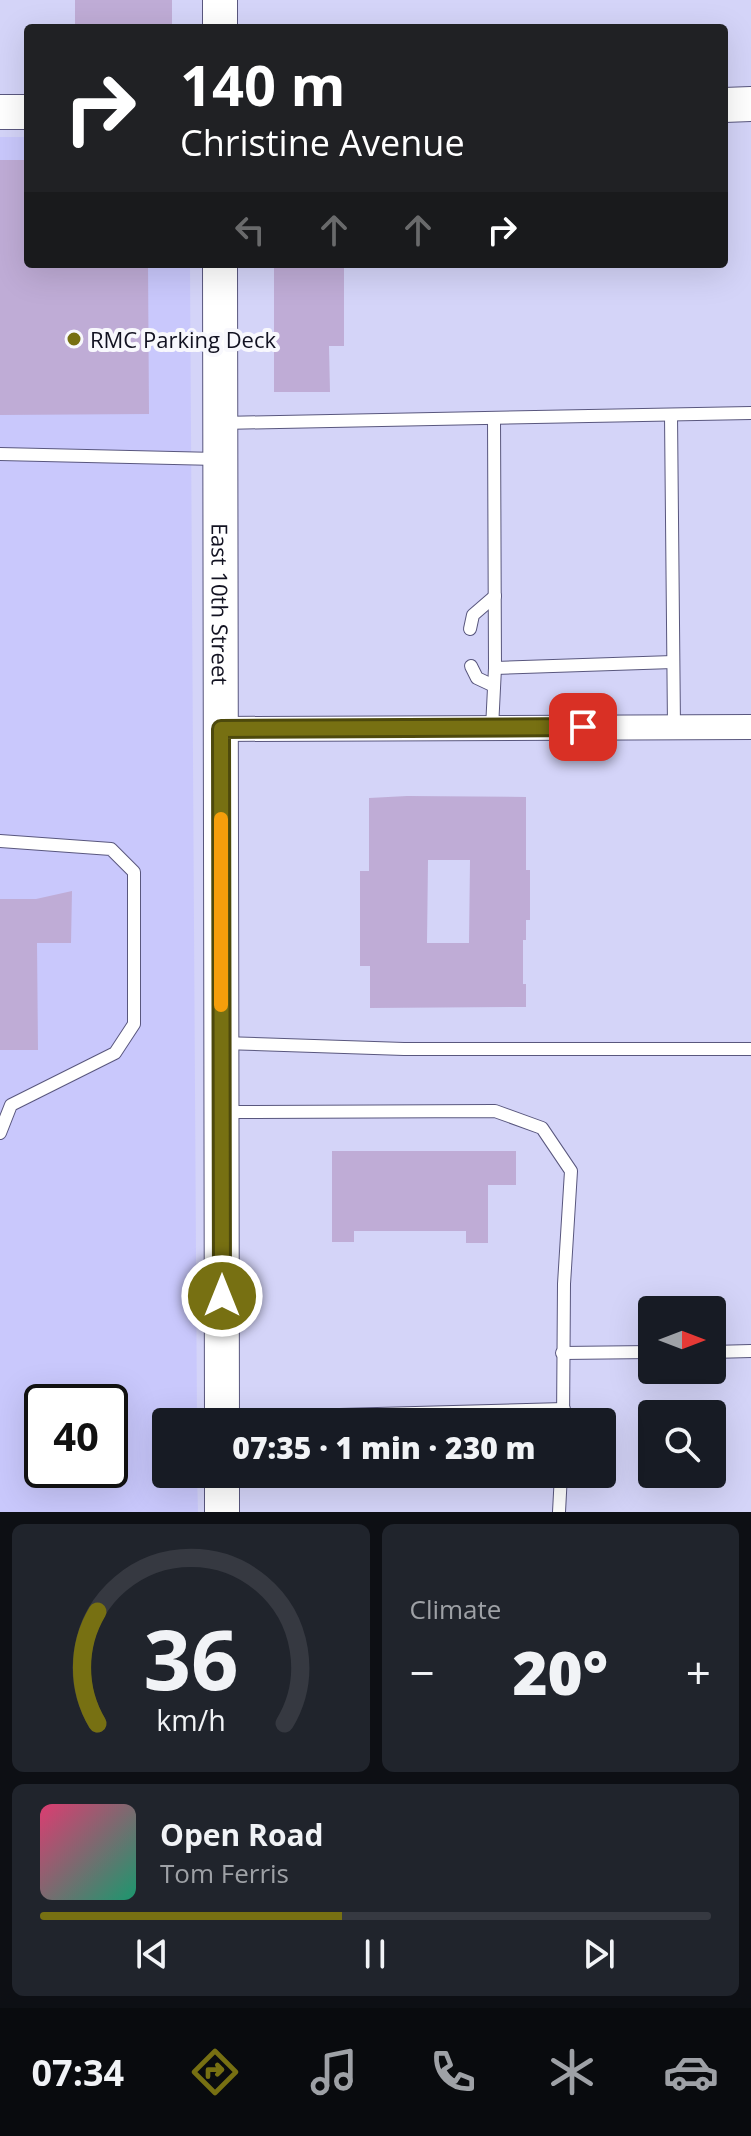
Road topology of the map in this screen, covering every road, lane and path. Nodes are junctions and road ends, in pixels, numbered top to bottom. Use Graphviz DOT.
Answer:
graph roads {
  1 [pos="220,0"];
  2 [pos="220,24"];
  3 [pos="751,104"];
  4 [pos="728,105"];
  5 [pos="0,112"];
  6 [pos="24,112"];
  7 [pos="220,268"];
  8 [pos="751,413"];
  9 [pos="671,415"];
  10 [pos="494,418"];
  11 [pos="220,423"];
  12 [pos="0,454"];
  13 [pos="220,459"];
  14 [pos="495,596"];
  15 [pos="470,629"];
  16 [pos="673,662"];
  17 [pos="471,666"];
  18 [pos="495,668"];
  19 [pos="494,686"];
  20 [pos="674,727"];
  21 [pos="751,727"];
  22 [pos="492,728"];
  23 [pos="221,729"];
  24 [pos="0,841"];
  25 [pos="221,1043"];
  26 [pos="751,1049"];
  27 [pos="222,1112"];
  28 [pos="0,1133"];
  29 [pos="751,1351"];
  30 [pos="638,1352"];
  31 [pos="726,1352"];
  32 [pos="562,1353"];
  33 [pos="222,1408"];
  34 [pos="564,1408"];
  35 [pos="222,1488"];
  36 [pos="560,1488"];
  37 [pos="222,1512"];
  38 [pos="559,1512"];
  1 -- 2 [label="street"];
  3 -- 4 [label="street"];
  5 -- 6 [label="street"];
  7 -- 11 [label="street, East 10th Street"];
  8 -- 9 [label="lane"];
  9 -- 10 [label="lane"];
  9 -- 16 [label="lane"];
  10 -- 11 [label="lane"];
  10 -- 14 [label="lane"];
  11 -- 13 [label="street, East 10th Street"];
  12 -- 13 [label="lane"];
  13 -- 23 [label="street, East 10th Street"];
  14 -- 15 [label="lane"];
  14 -- 18 [label="lane"];
  16 -- 18 [label="lane"];
  16 -- 20 [label="lane"];
  17 -- 19 [label="lane"];
  18 -- 19 [label="lane"];
  19 -- 22 [label="lane"];
  20 -- 21 [label="street"];
  20 -- 22 [label="street"];
  22 -- 23 [label="street"];
  23 -- 25 [label="street, East 10th Street"];
  24 -- 28 [label="lane"];
  25 -- 26 [label="lane"];
  25 -- 27 [label="street, East 10th Street"];
  27 -- 32 [label="lane"];
  27 -- 33 [label="street, East 10th Street"];
  29 -- 31 [label="lane"];
  30 -- 32 [label="lane"];
  32 -- 34 [label="lane"];
  35 -- 37 [label="street"];
  36 -- 38 [label="lane"];
}
